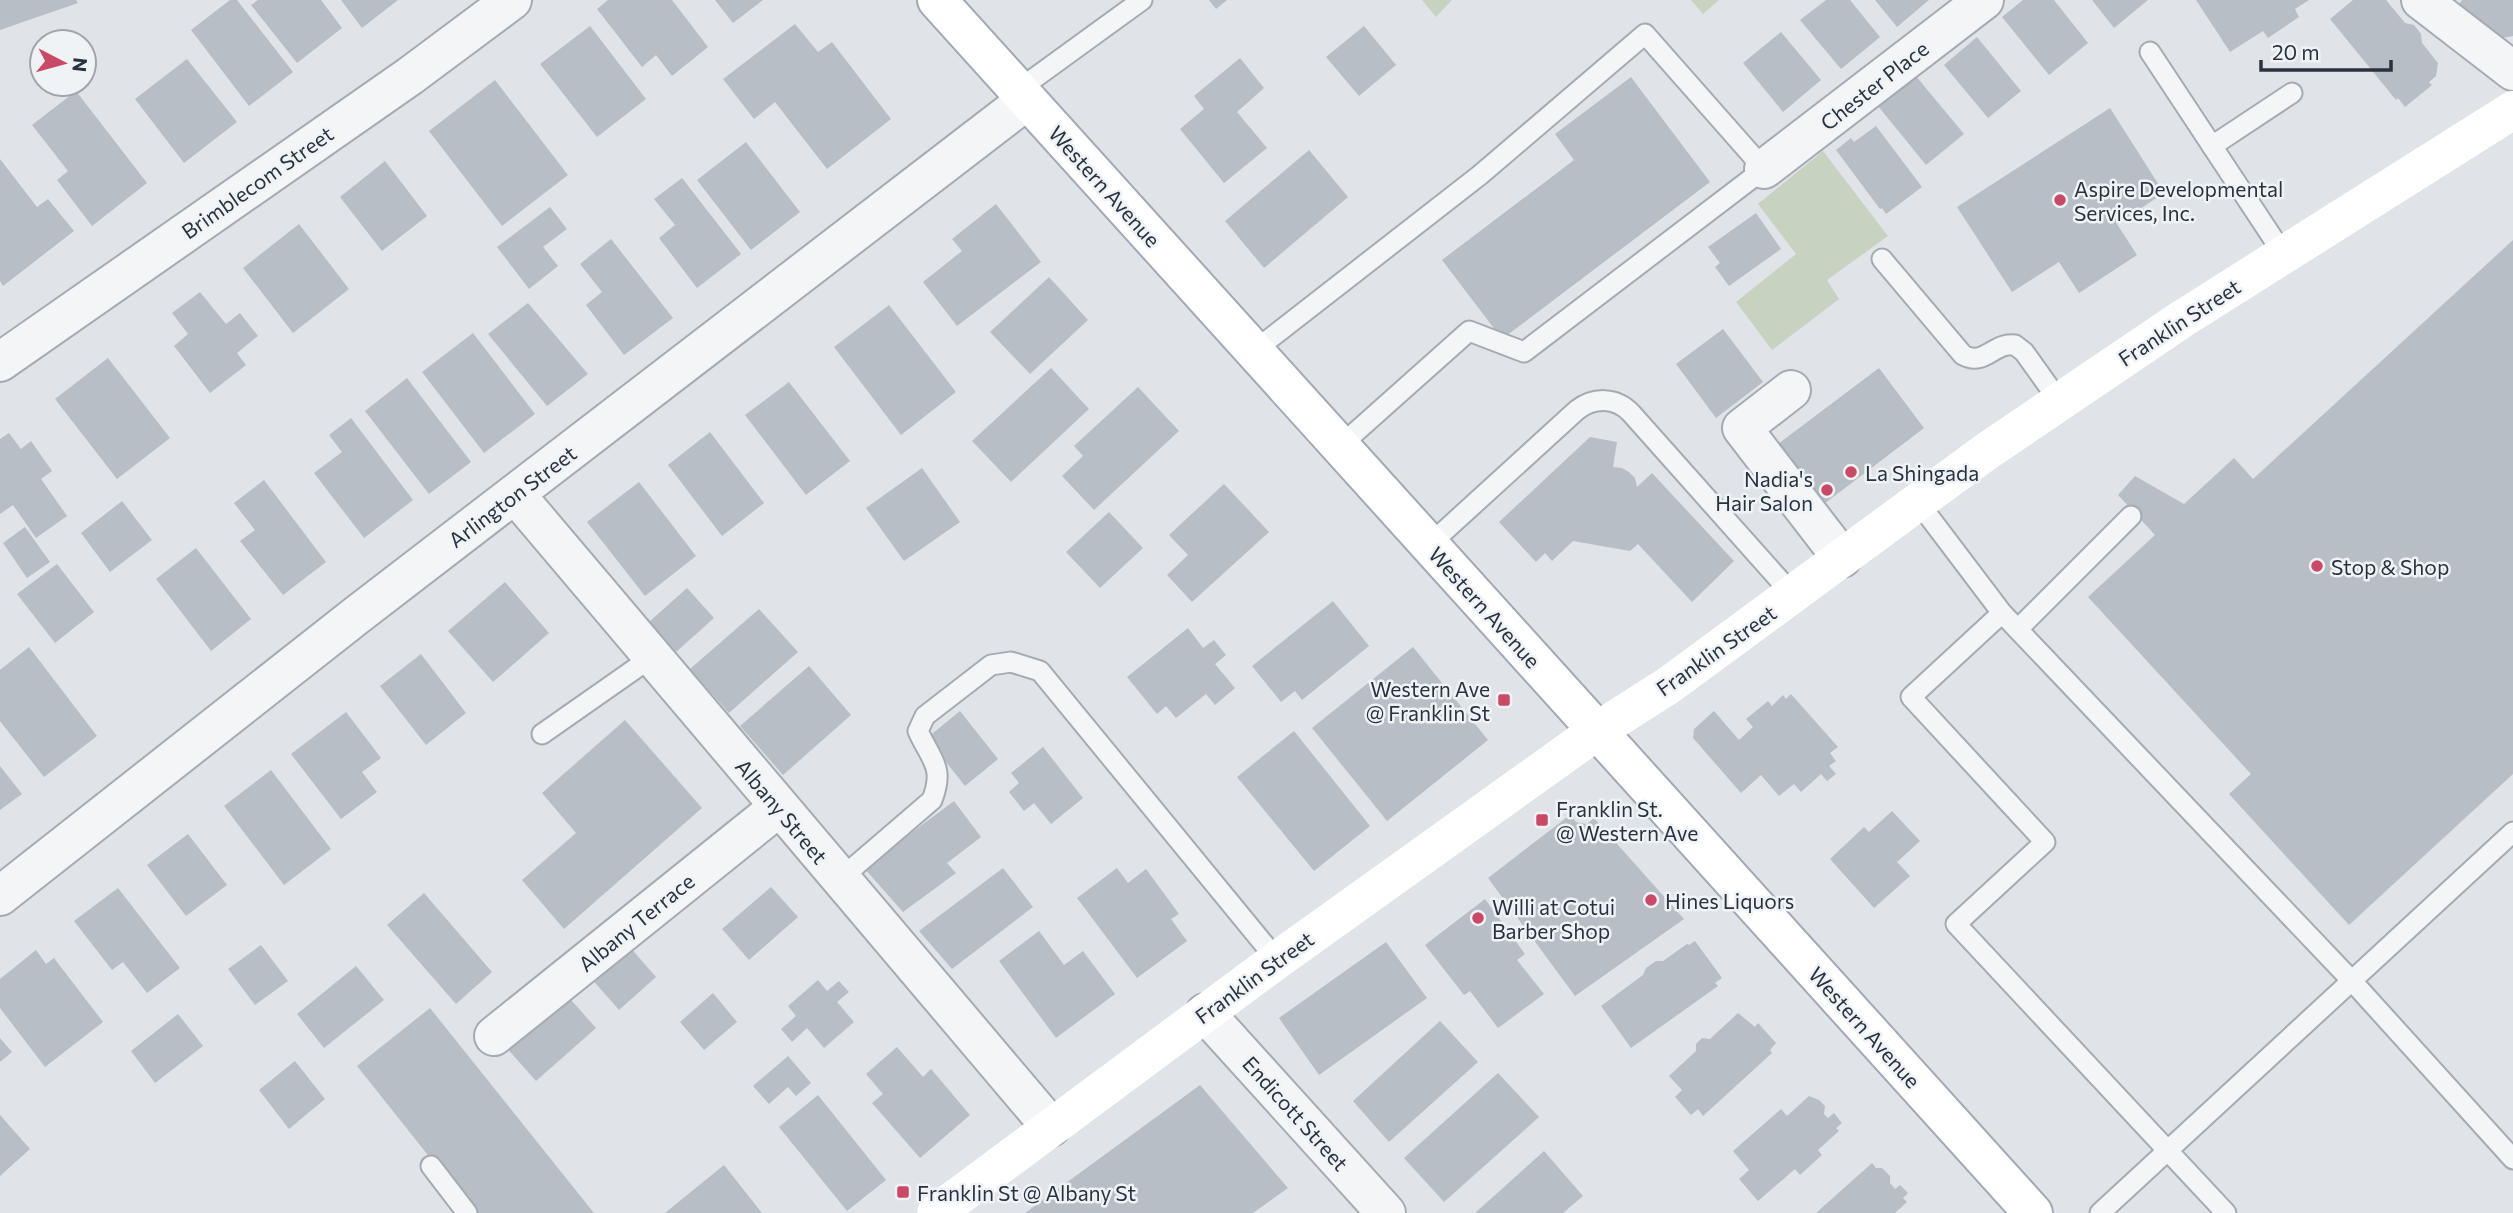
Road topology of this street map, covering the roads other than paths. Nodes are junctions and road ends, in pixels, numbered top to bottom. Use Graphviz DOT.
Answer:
graph roads {
  1 [pos="512,0"];
  2 [pos="937,0"];
  3 [pos="1142,0"];
  4 [pos="1984,0"];
  5 [pos="2421,0"];
  6 [pos="2150,52"];
  7 [pos="2513,71"];
  8 [pos="2292,93"];
  9 [pos="1023,95"];
  10 [pos="2513,110"];
  11 [pos="2212,146"];
  12 [pos="1764,169"];
  13 [pos="2284,255"];
  14 [pos="1882,259"];
  15 [pos="1254,351"];
  16 [pos="0,362"];
  17 [pos="1791,390"];
  18 [pos="2059,401"];
  19 [pos="1340,446"];
  20 [pos="515,494"];
  21 [pos="1918,502"];
  22 [pos="2131,516"];
  23 [pos="1429,545"];
  24 [pos="1842,558"];
  25 [pos="1793,595"];
  26 [pos="2002,613"];
  27 [pos="2018,629"];
  28 [pos="652,657"];
  29 [pos="1597,731"];
  30 [pos="542,734"];
  31 [pos="779,807"];
  32 [pos="2513,832"];
  33 [pos="840,878"];
  34 [pos="0,896"];
  35 [pos="1277,960"];
  36 [pos="2352,981"];
  37 [pos="1205,1013"];
  38 [pos="494,1036"];
  39 [pos="1051,1127"];
  40 [pos="2167,1151"];
  41 [pos="2513,1159"];
  42 [pos="431,1167"];
  43 [pos="467,1213"];
  44 [pos="936,1213"];
  45 [pos="1386,1213"];
  46 [pos="2033,1213"];
  47 [pos="2099,1213"];
  48 [pos="2226,1213"];
  1 -- 16 [label="street, Brimblecom Street"];
  2 -- 9 [label="main road, Western Avenue"];
  3 -- 9 [label="lane"];
  4 -- 12 [label="street, Chester Place"];
  5 -- 7 [label="street"];
  6 -- 11 [label="lane"];
  8 -- 11 [label="lane"];
  9 -- 15 [label="main road, Western Avenue"];
  9 -- 20 [label="street, Arlington Street"];
  10 -- 13 [label="main road, Franklin Street"];
  11 -- 13 [label="lane"];
  12 -- 15 [label="lane"];
  12 -- 19 [label="lane"];
  13 -- 18 [label="main road, Franklin Street"];
  14 -- 18 [label="lane"];
  15 -- 19 [label="main road, Western Avenue"];
  17 -- 24 [label="street"];
  18 -- 21 [label="main road, Franklin Street"];
  19 -- 23 [label="main road, Western Avenue"];
  20 -- 28 [label="street, Albany Street"];
  20 -- 34 [label="street, Arlington Street"];
  21 -- 24 [label="main road, Franklin Street"];
  21 -- 26 [label="lane"];
  22 -- 27 [label="lane"];
  23 -- 25 [label="lane"];
  23 -- 29 [label="main road, Western Avenue"];
  24 -- 25 [label="main road, Franklin Street"];
  25 -- 29 [label="main road, Franklin Street"];
  26 -- 27 [label="lane"];
  26 -- 40 [label="lane"];
  27 -- 36 [label="lane"];
  28 -- 30 [label="lane"];
  28 -- 31 [label="street, Albany Street"];
  29 -- 35 [label="main road, Franklin Street"];
  29 -- 46 [label="main road, Western Avenue"];
  31 -- 33 [label="street, Albany Street"];
  31 -- 38 [label="street, Albany Terrace"];
  32 -- 36 [label="lane"];
  33 -- 35 [label="lane"];
  33 -- 39 [label="street, Albany Street"];
  35 -- 37 [label="main road, Franklin Street"];
  36 -- 40 [label="lane"];
  36 -- 41 [label="lane"];
  37 -- 39 [label="main road, Franklin Street"];
  37 -- 45 [label="street, Endicott Street"];
  39 -- 44 [label="main road, Franklin Street"];
  40 -- 47 [label="lane"];
  40 -- 48 [label="lane"];
  42 -- 43 [label="lane"];
}
